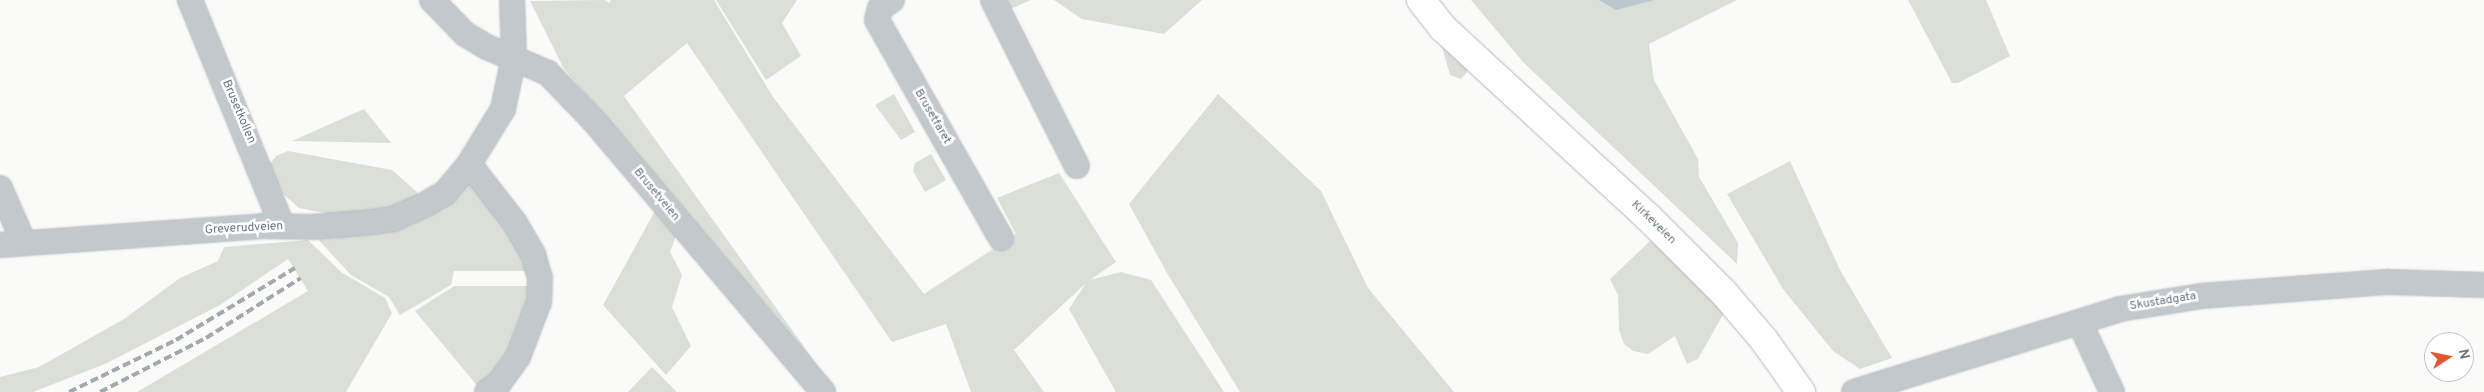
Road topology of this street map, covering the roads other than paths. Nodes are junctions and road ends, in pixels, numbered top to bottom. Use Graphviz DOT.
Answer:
graph roads {
  1 [pos="190,0"];
  2 [pos="432,0"];
  3 [pos="512,0"];
  4 [pos="892,0"];
  5 [pos="993,0"];
  6 [pos="1421,0"];
  7 [pos="1437,0"];
  8 [pos="514,57"];
  9 [pos="1489,68"];
  10 [pos="469,164"];
  11 [pos="1077,166"];
  12 [pos="0,188"];
  13 [pos="282,226"];
  14 [pos="1001,238"];
  15 [pos="24,243"];
  16 [pos="0,245"];
  17 [pos="2484,285"];
  18 [pos="2080,323"];
  19 [pos="487,392"];
  20 [pos="823,392"];
  21 [pos="1801,392"];
  22 [pos="1854,392"];
  23 [pos="2112,392"];
  1 -- 13 [label="street, Brusetkollen"];
  2 -- 8 [label="street, Brusetveien"];
  3 -- 8 [label="street"];
  4 -- 14 [label="street, Brusetfaret"];
  5 -- 11 [label="street"];
  6 -- 9 [label="main road, Kirkeveien"];
  7 -- 9 [label="main road, Kirkeveien"];
  8 -- 10 [label="street, Greverudveien"];
  8 -- 20 [label="street, Brusetveien"];
  9 -- 21 [label="main road, Kirkeveien"];
  10 -- 13 [label="street, Greverudveien"];
  10 -- 19 [label="street"];
  12 -- 15 [label="street"];
  13 -- 15 [label="street, Greverudveien"];
  15 -- 16 [label="street, Greverudveien"];
  17 -- 18 [label="street, Skustadgata"];
  18 -- 22 [label="street, Skustadgata"];
  18 -- 23 [label="street"];
}
